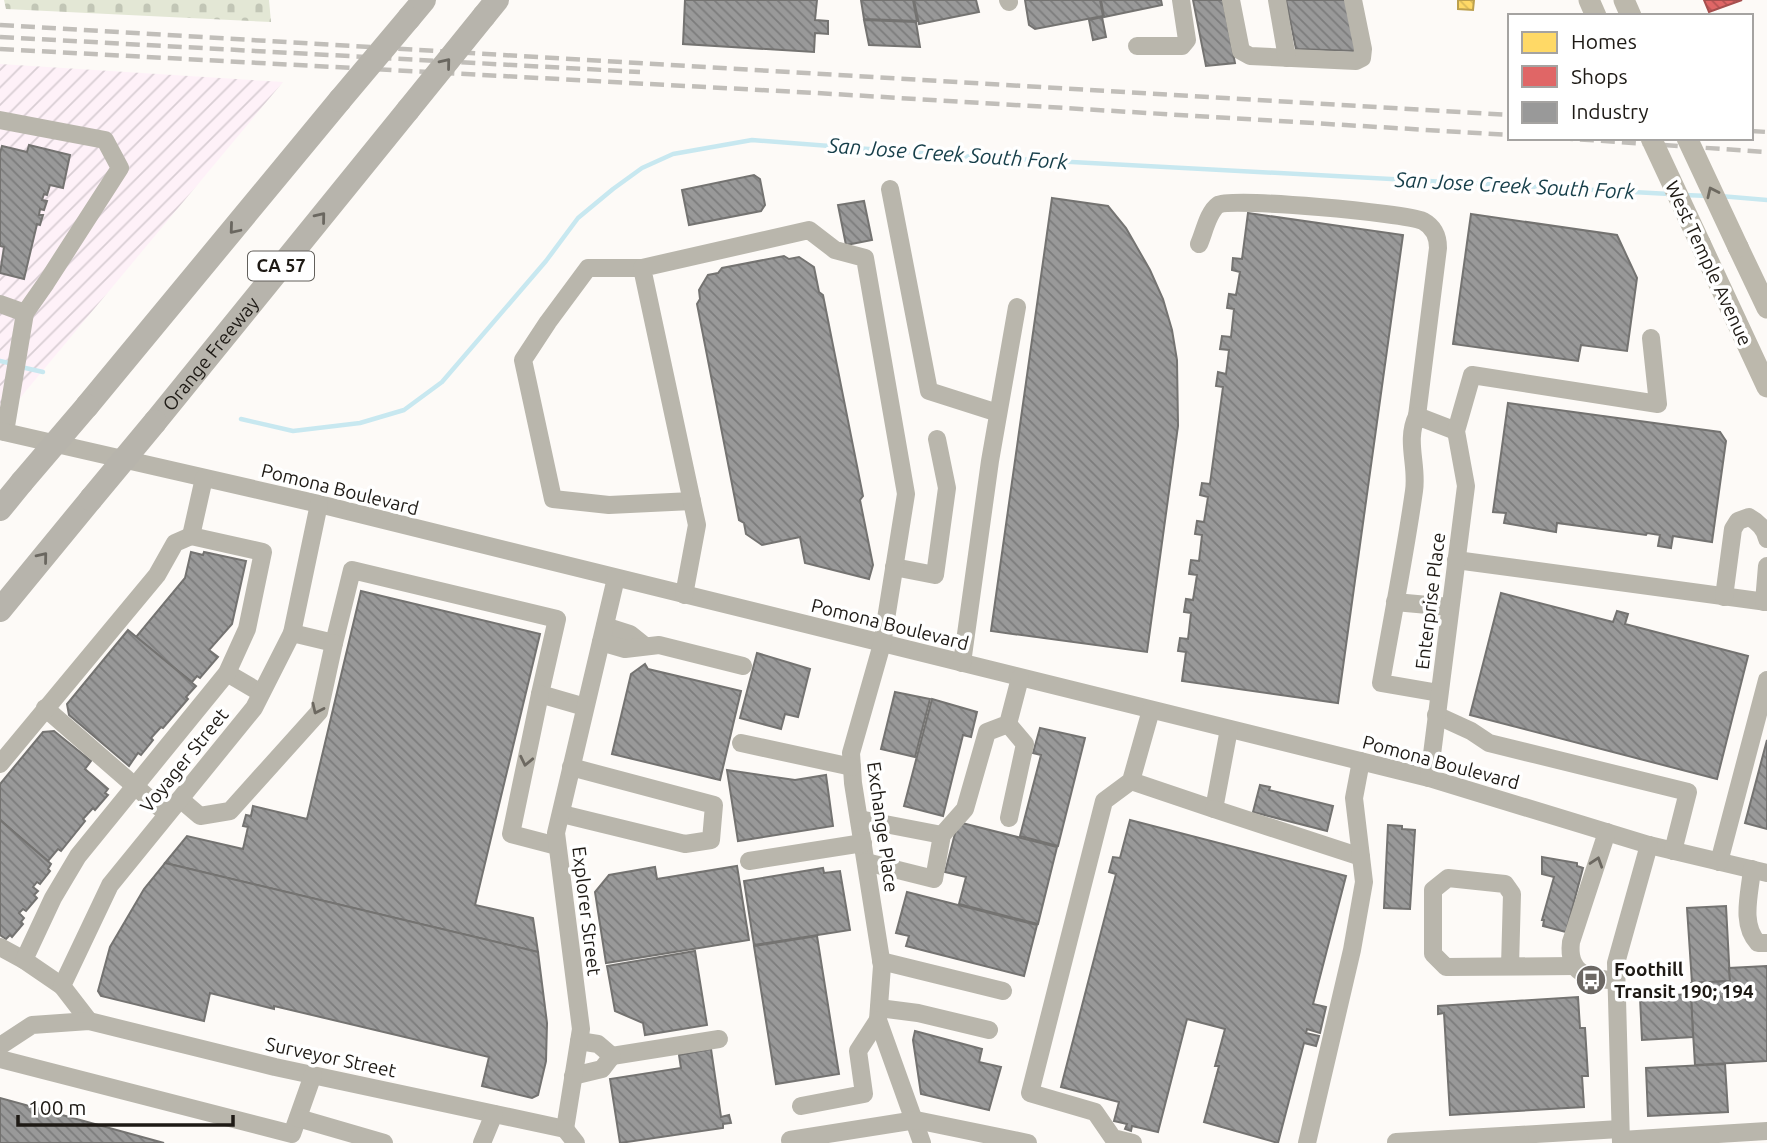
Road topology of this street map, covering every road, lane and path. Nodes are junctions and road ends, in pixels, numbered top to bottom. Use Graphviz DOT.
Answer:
graph roads {
  1 [pos="1181,0"];
  2 [pos="1231,0"];
  3 [pos="1276,0"];
  4 [pos="1353,0"];
  5 [pos="490,8"];
  6 [pos="417,9"];
  7 [pos="1137,46"];
  8 [pos="1287,58"];
  9 [pos="0,120"];
  10 [pos="1652,140"];
  11 [pos="1688,140"];
  12 [pos="890,188"];
  13 [pos="1199,244"];
  14 [pos="642,268"];
  15 [pos="0,304"];
  16 [pos="1017,306"];
  17 [pos="1767,308"];
  18 [pos="25,313"];
  19 [pos="1651,338"];
  20 [pos="1767,387"];
  21 [pos="998,413"];
  22 [pos="1417,416"];
  23 [pos="1456,431"];
  24 [pos="3,432"];
  25 [pos="937,439"];
  26 [pos="204,478"];
  27 [pos="692,501"];
  28 [pos="318,504"];
  29 [pos="0,509"];
  30 [pos="191,536"];
  31 [pos="1767,538"];
  32 [pos="1456,560"];
  33 [pos="1767,566"];
  34 [pos="894,567"];
  35 [pos="616,579"];
  36 [pos="684,595"];
  37 [pos="1724,597"];
  38 [pos="1395,602"];
  39 [pos="1765,602"];
  40 [pos="1450,607"];
  41 [pos="0,610"];
  42 [pos="292,633"];
  43 [pos="603,634"];
  44 [pos="334,643"];
  45 [pos="882,644"];
  46 [pos="962,663"];
  47 [pos="743,666"];
  48 [pos="227,673"];
  49 [pos="1020,678"];
  50 [pos="1767,680"];
  51 [pos="261,693"];
  52 [pos="1439,693"];
  53 [pos="540,694"];
  54 [pos="585,707"];
  55 [pos="45,708"];
  56 [pos="1151,710"];
  57 [pos="1436,715"];
  58 [pos="1009,724"];
  59 [pos="1229,729"];
  60 [pos="741,743"];
  61 [pos="1361,761"];
  62 [pos="0,764"];
  63 [pos="570,767"];
  64 [pos="852,767"];
  65 [pos="1429,778"];
  66 [pos="1131,781"];
  67 [pos="135,786"];
  68 [pos="180,799"];
  69 [pos="1214,809"];
  70 [pos="167,814"];
  71 [pos="562,814"];
  72 [pos="1009,818"];
  73 [pos="859,820"];
  74 [pos="1607,832"];
  75 [pos="942,835"];
  76 [pos="863,843"];
  77 [pos="1649,845"];
  78 [pos="557,846"];
  79 [pos="1673,850"];
  80 [pos="1361,857"];
  81 [pos="749,861"];
  82 [pos="866,862"];
  83 [pos="1719,862"];
  84 [pos="1760,871"];
  85 [pos="1767,943"];
  86 [pos="0,947"];
  87 [pos="24,960"];
  88 [pos="881,961"];
  89 [pos="1510,966"];
  90 [pos="1574,966"];
  91 [pos="1616,981"];
  92 [pos="62,986"];
  93 [pos="1003,991"];
  94 [pos="879,1014"];
  95 [pos="89,1021"];
  96 [pos="989,1030"];
  97 [pos="719,1039"];
  98 [pos="579,1041"];
  99 [pos="0,1046"];
  100 [pos="612,1056"];
  101 [pos="0,1059"];
  102 [pos="313,1076"];
  103 [pos="573,1076"];
  104 [pos="801,1106"];
  105 [pos="494,1114"];
  106 [pos="298,1118"];
  107 [pos="916,1120"];
  108 [pos="1767,1131"];
  109 [pos="571,1136"];
  110 [pos="1621,1137"];
  111 [pos="1519,1139"];
  112 [pos="790,1140"];
  113 [pos="1396,1142"];
  114 [pos="384,1143"];
  115 [pos="482,1143"];
  116 [pos="922,1143"];
  117 [pos="1028,1143"];
  118 [pos="1133,1143"];
  119 [pos="1307,1143"];
  1 -- 7 [label="street"];
  2 -- 8 [label="street"];
  3 -- 8 [label="street"];
  4 -- 8 [label="street"];
  41 -- 5 [label="highway, Orange Freeway / CA 57, one-way, bridge"];
  6 -- 29 [label="highway, CA 57, one-way, bridge"];
  9 -- 18 [label="street"];
  10 -- 20 [label="main road, West Temple Avenue, bridge"];
  17 -- 11 [label="main road, West Temple Avenue, one-way, bridge"];
  12 -- 21 [label="street"];
  13 -- 22 [label="street"];
  14 -- 27 [label="street"];
  14 -- 27 [label="street"];
  14 -- 34 [label="street, Exchange Place"];
  15 -- 18 [label="street"];
  16 -- 21 [label="street"];
  18 -- 24 [label="street"];
  19 -- 23 [label="street"];
  21 -- 46 [label="street"];
  22 -- 23 [label="street"];
  22 -- 38 [label="street"];
  23 -- 32 [label="street, Enterprise Place"];
  24 -- 26 [label="street, Pomona Boulevard"];
  25 -- 34 [label="street"];
  26 -- 28 [label="street, Pomona Boulevard"];
  26 -- 30 [label="street"];
  27 -- 36 [label="street"];
  28 -- 35 [label="street, Pomona Boulevard"];
  28 -- 42 [label="street, Voyager Street"];
  30 -- 48 [label="street"];
  30 -- 55 [label="street"];
  31 -- 37 [label="street"];
  32 -- 37 [label="street"];
  32 -- 40 [label="street, Enterprise Place"];
  33 -- 39 [label="street"];
  34 -- 45 [label="street, Exchange Place"];
  35 -- 36 [label="street, Pomona Boulevard"];
  35 -- 43 [label="street, Explorer Street"];
  36 -- 45 [label="street, Pomona Boulevard"];
  37 -- 39 [label="street"];
  38 -- 40 [label="street"];
  38 -- 52 [label="street"];
  40 -- 52 [label="street, Enterprise Place"];
  42 -- 44 [label="street"];
  42 -- 51 [label="street, Voyager Street"];
  43 -- 47 [label="street"];
  43 -- 54 [label="street, Explorer Street"];
  44 -- 53 [label="street"];
  44 -- 68 [label="street, one-way"];
  45 -- 46 [label="street, Pomona Boulevard"];
  45 -- 64 [label="street, Exchange Place"];
  46 -- 49 [label="street, Pomona Boulevard"];
  48 -- 51 [label="street"];
  48 -- 67 [label="street"];
  49 -- 56 [label="street, Pomona Boulevard"];
  49 -- 58 [label="street"];
  50 -- 83 [label="street"];
  51 -- 68 [label="street, Voyager Street"];
  52 -- 57 [label="street, Enterprise Place"];
  53 -- 54 [label="street"];
  53 -- 78 [label="street, one-way"];
  54 -- 63 [label="street, Explorer Street"];
  55 -- 62 [label="street"];
  55 -- 67 [label="street"];
  56 -- 59 [label="street, Pomona Boulevard"];
  56 -- 66 [label="street"];
  57 -- 65 [label="street, Enterprise Place"];
  57 -- 79 [label="street"];
  58 -- 72 [label="street"];
  58 -- 75 [label="street"];
  59 -- 61 [label="street, Pomona Boulevard"];
  59 -- 69 [label="street"];
  60 -- 64 [label="street"];
  61 -- 65 [label="street, Pomona Boulevard"];
  61 -- 80 [label="street"];
  63 -- 71 [label="street, Explorer Street"];
  63 -- 71 [label="street"];
  64 -- 73 [label="street, Exchange Place"];
  65 -- 74 [label="street, Pomona Boulevard"];
  66 -- 69 [label="street"];
  66 -- 118 [label="street"];
  67 -- 70 [label="street"];
  67 -- 87 [label="street"];
  68 -- 70 [label="street, Voyager Street"];
  69 -- 80 [label="street"];
  70 -- 92 [label="street, Voyager Street"];
  71 -- 78 [label="street, Explorer Street"];
  73 -- 75 [label="street"];
  73 -- 76 [label="street, Exchange Place"];
  74 -- 77 [label="street, Pomona Boulevard"];
  90 -- 74 [label="street, one-way"];
  75 -- 82 [label="street"];
  76 -- 81 [label="street"];
  76 -- 82 [label="street, Exchange Place"];
  77 -- 79 [label="street, Pomona Boulevard"];
  77 -- 91 [label="street"];
  78 -- 98 [label="street, Explorer Street"];
  79 -- 83 [label="street, Pomona Boulevard"];
  80 -- 119 [label="street"];
  82 -- 88 [label="street, Exchange Place"];
  83 -- 84 [label="street, Pomona Boulevard"];
  84 -- 85 [label="street"];
  86 -- 87 [label="street"];
  87 -- 92 [label="street"];
  88 -- 93 [label="street"];
  88 -- 94 [label="street, Exchange Place"];
  89 -- 89 [label="street"];
  89 -- 90 [label="street"];
  90 -- 91 [label="street"];
  91 -- 110 [label="street"];
  92 -- 95 [label="street"];
  94 -- 96 [label="street"];
  94 -- 104 [label="street"];
  94 -- 107 [label="street"];
  95 -- 99 [label="street, Surveyor Street"];
  95 -- 102 [label="street, Surveyor Street"];
  97 -- 100 [label="street"];
  98 -- 100 [label="street"];
  98 -- 103 [label="street, Explorer Street"];
  100 -- 103 [label="street"];
  101 -- 106 [label="street"];
  102 -- 105 [label="street, Surveyor Street"];
  102 -- 106 [label="street"];
  103 -- 109 [label="street, Explorer Street"];
  105 -- 109 [label="street, Surveyor Street"];
  105 -- 115 [label="street"];
  106 -- 114 [label="street"];
  107 -- 112 [label="street"];
  107 -- 116 [label="street"];
  107 -- 117 [label="street"];
  108 -- 110 [label="street"];
  110 -- 111 [label="street"];
  111 -- 113 [label="street"];
}
